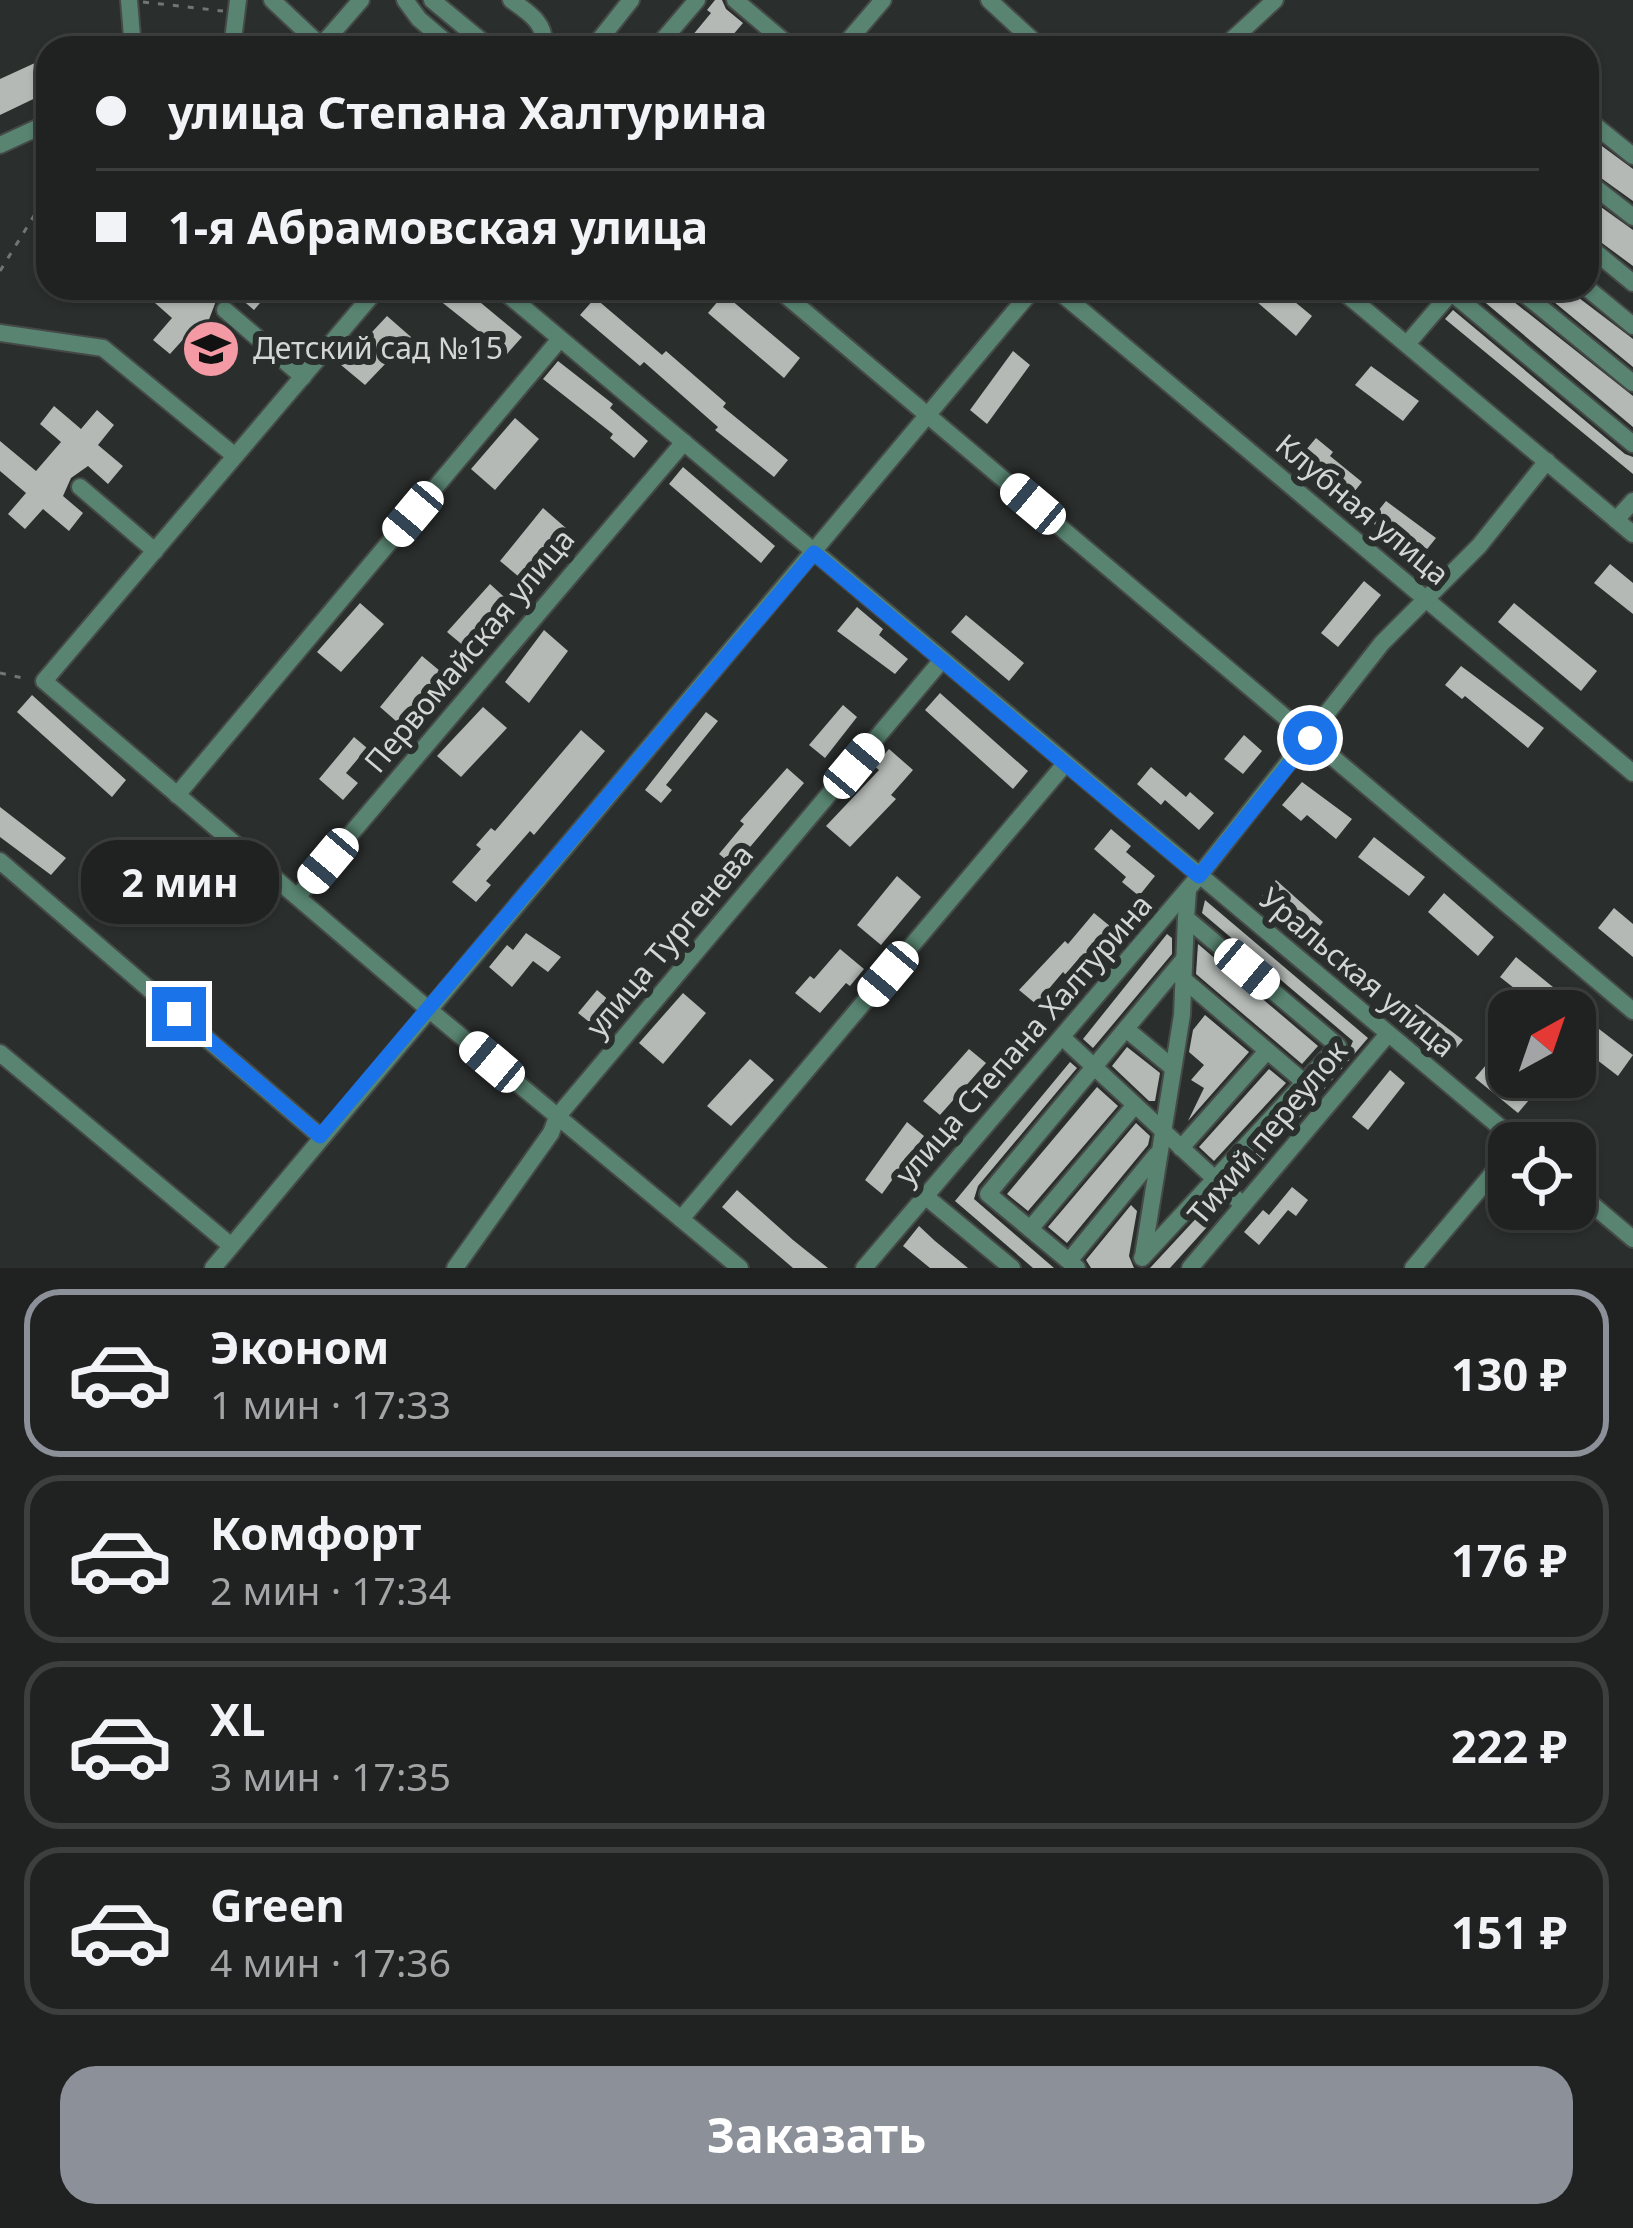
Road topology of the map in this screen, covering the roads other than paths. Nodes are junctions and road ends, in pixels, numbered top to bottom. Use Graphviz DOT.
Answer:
graph roads {
  1 [pos="129,0"];
  2 [pos="272,0"];
  3 [pos="361,0"];
  4 [pos="405,0"];
  5 [pos="511,0"];
  6 [pos="632,0"];
  7 [pos="697,0"];
  8 [pos="735,0"];
  9 [pos="883,0"];
  10 [pos="989,0"];
  11 [pos="1279,1"];
  12 [pos="237,6"];
  13 [pos="463,26"];
  14 [pos="132,36"];
  15 [pos="233,36"];
  16 [pos="310,36"];
  17 [pos="330,36"];
  18 [pos="439,36"];
  19 [pos="475,36"];
  20 [pos="545,36"];
  21 [pos="602,36"];
  22 [pos="666,36"];
  23 [pos="778,36"];
  24 [pos="852,36"];
  25 [pos="1028,36"];
  26 [pos="1237,36"];
  27 [pos="36,128"];
  28 [pos="1599,129"];
  29 [pos="0,145"];
  30 [pos="1633,156"];
  31 [pos="1599,191"];
  32 [pos="1633,218"];
  33 [pos="1599,255"];
  34 [pos="1633,283"];
  35 [pos="1599,298"];
  36 [pos="368,300"];
  37 [pos="514,300"];
  38 [pos="791,300"];
  39 [pos="1024,300"];
  40 [pos="1069,300"];
  41 [pos="1354,300"];
  42 [pos="1442,300"];
  43 [pos="1464,300"];
  44 [pos="1532,300"];
  45 [pos="225,310"];
  46 [pos="1633,326"];
  47 [pos="0,333"];
  48 [pos="560,339"];
  49 [pos="1407,344"];
  50 [pos="303,377"];
  51 [pos="1633,383"];
  52 [pos="929,416"];
  53 [pos="684,442"];
  54 [pos="1633,444"];
  55 [pos="235,456"];
  56 [pos="1547,461"];
  57 [pos="80,487"];
  58 [pos="1633,501"];
  59 [pos="1616,520"];
  60 [pos="1633,534"];
  61 [pos="155,550"];
  62 [pos="814,553"];
  63 [pos="1425,598"];
  64 [pos="942,660"];
  65 [pos="1310,738"];
  66 [pos="1066,764"];
  67 [pos="1633,773"];
  68 [pos="177,795"];
  69 [pos="1,861"];
  70 [pos="1194,882"];
  71 [pos="298,896"];
  72 [pos="1186,918"];
  73 [pos="1183,969"];
  74 [pos="427,1008"];
  75 [pos="1633,1011"];
  76 [pos="1126,1029"];
  77 [pos="1388,1034"];
  78 [pos="1062,1037"];
  79 [pos="1267,1051"];
  80 [pos="0,1053"];
  81 [pos="1094,1066"];
  82 [pos="1173,1068"];
  83 [pos="1304,1082"];
  84 [pos="1135,1105"];
  85 [pos="557,1117"];
  86 [pos="1493,1122"];
  87 [pos="1162,1130"];
  88 [pos="320,1136"];
  89 [pos="1181,1148"];
  90 [pos="1159,1151"];
  91 [pos="1215,1179"];
  92 [pos="1488,1179"];
  93 [pos="926,1196"];
  94 [pos="1243,1205"];
  95 [pos="1596,1208"];
  96 [pos="681,1219"];
  97 [pos="1030,1229"];
  98 [pos="1633,1239"];
  99 [pos="229,1244"];
  100 [pos="1141,1263"];
  101 [pos="463,1265"];
  102 [pos="1073,1265"];
  103 [pos="213,1268"];
  104 [pos="740,1268"];
  105 [pos="864,1268"];
  106 [pos="1012,1268"];
  107 [pos="1190,1268"];
  108 [pos="1413,1268"];
  1 -- 14 [label="street"];
  2 -- 16 [label="street"];
  3 -- 17 [label="street"];
  4 -- 18 [label="street"];
  5 -- 20 [label="street"];
  6 -- 21 [label="street"];
  7 -- 22 [label="street"];
  8 -- 23 [label="street"];
  9 -- 24 [label="street"];
  10 -- 25 [label="street"];
  11 -- 26 [label="street"];
  12 -- 15 [label="street"];
  13 -- 19 [label="street"];
  27 -- 29 [label="street"];
  28 -- 30 [label="street"];
  31 -- 32 [label="street"];
  33 -- 34 [label="street"];
  35 -- 46 [label="street"];
  36 -- 50 [label="street"];
  37 -- 48 [label="street, Уральская улица"];
  38 -- 52 [label="street"];
  39 -- 52 [label="street"];
  40 -- 63 [label="street, Клубная улица"];
  41 -- 49 [label="street"];
  42 -- 49 [label="street"];
  43 -- 54 [label="street"];
  44 -- 51 [label="street"];
  45 -- 50 [label="street"];
  47 -- 55 [label="street"];
  48 -- 53 [label="street, Уральская улица"];
  48 -- 68 [label="street"];
  49 -- 56 [label="street"];
  50 -- 55 [label="street"];
  52 -- 62 [label="street"];
  52 -- 65 [label="street"];
  53 -- 62 [label="street, Уральская улица"];
  53 -- 71 [label="street, Первомайская улица"];
  55 -- 61 [label="street"];
  56 -- 59 [label="street"];
  56 -- 63 [label="street, улица Степана Халтурина"];
  57 -- 61 [label="street"];
  58 -- 59 [label="street"];
  59 -- 60 [label="street"];
  61 -- 68 [label="street"];
  62 -- 64 [label="street, Уральская улица"];
  62 -- 74 [label="street"];
  63 -- 65 [label="street, улица Степана Халтурина"];
  63 -- 67 [label="street, Клубная улица"];
  64 -- 66 [label="street, Уральская улица"];
  64 -- 85 [label="street, улица Тургенева"];
  65 -- 70 [label="street, улица Степана Халтурина"];
  65 -- 75 [label="street"];
  66 -- 70 [label="street, Уральская улица"];
  66 -- 96 [label="street"];
  68 -- 71 [label="street"];
  69 -- 88 [label="street"];
  70 -- 72 [label="street"];
  70 -- 77 [label="street, Уральская улица"];
  70 -- 78 [label="street, улица Степана Халтурина"];
  71 -- 74 [label="street"];
  72 -- 73 [label="street"];
  72 -- 83 [label="street"];
  73 -- 76 [label="street"];
  73 -- 79 [label="street"];
  73 -- 82 [label="street"];
  74 -- 85 [label="street"];
  74 -- 88 [label="street"];
  76 -- 81 [label="street"];
  76 -- 82 [label="street"];
  77 -- 86 [label="street, Уральская улица"];
  77 -- 94 [label="street, Тихий переулок"];
  78 -- 81 [label="street"];
  78 -- 93 [label="street, улица Степана Халтурина"];
  79 -- 83 [label="street"];
  79 -- 89 [label="street"];
  80 -- 99 [label="street"];
  81 -- 84 [label="street"];
  81 -- 97 [label="street"];
  82 -- 87 [label="street"];
  83 -- 91 [label="street"];
  84 -- 87 [label="street"];
  84 -- 97 [label="street"];
  85 -- 96 [label="street"];
  85 -- 101 [label="street, улица Тургенева"];
  87 -- 89 [label="street"];
  87 -- 90 [label="street"];
  88 -- 99 [label="street"];
  89 -- 91 [label="street"];
  90 -- 100 [label="street"];
  90 -- 102 [label="street"];
  91 -- 94 [label="street"];
  91 -- 100 [label="street"];
  92 -- 108 [label="street"];
  93 -- 105 [label="street, улица Степана Халтурина"];
  93 -- 106 [label="street"];
  94 -- 107 [label="street, Тихий переулок"];
  95 -- 98 [label="street"];
  96 -- 104 [label="street"];
  97 -- 102 [label="street"];
  99 -- 103 [label="street"];
}
